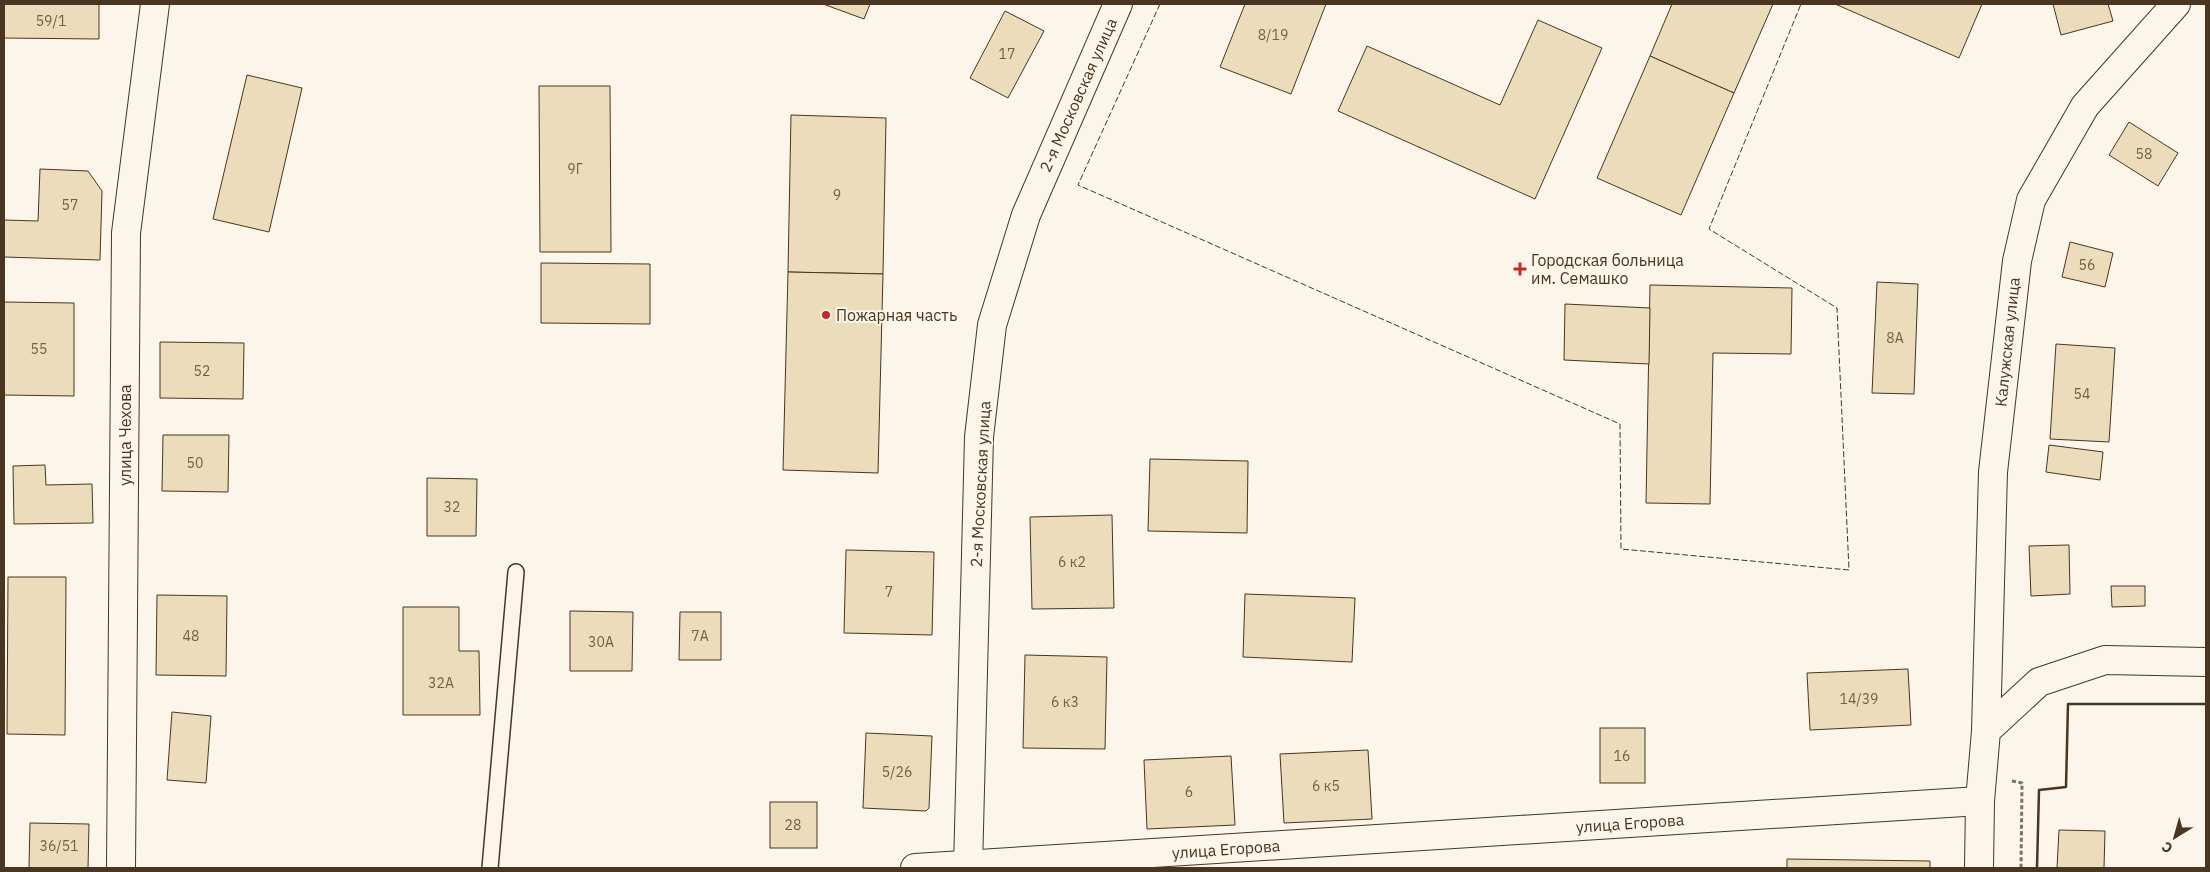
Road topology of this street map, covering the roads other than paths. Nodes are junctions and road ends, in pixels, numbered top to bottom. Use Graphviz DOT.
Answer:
graph roads {
  1 [pos="155,4"];
  2 [pos="1118,4"];
  3 [pos="2176,4"];
  4 [pos="516,572"];
  5 [pos="2206,662"];
  6 [pos="1986,731"];
  7 [pos="1981,789"];
  8 [pos="968,867"];
  9 [pos="121,868"];
  10 [pos="490,868"];
  11 [pos="915,868"];
  12 [pos="1979,868"];
  1 -- 9 [label="street, улица Чехова"];
  2 -- 8 [label="street, 2-я Московская улица"];
  3 -- 6 [label="street, Калужская улица"];
  4 -- 10 [label="lane"];
  5 -- 6 [label="street"];
  6 -- 7 [label="street"];
  7 -- 8 [label="street, улица Егорова"];
  7 -- 12 [label="street"];
  8 -- 11 [label="street, улица Егорова"];
}
